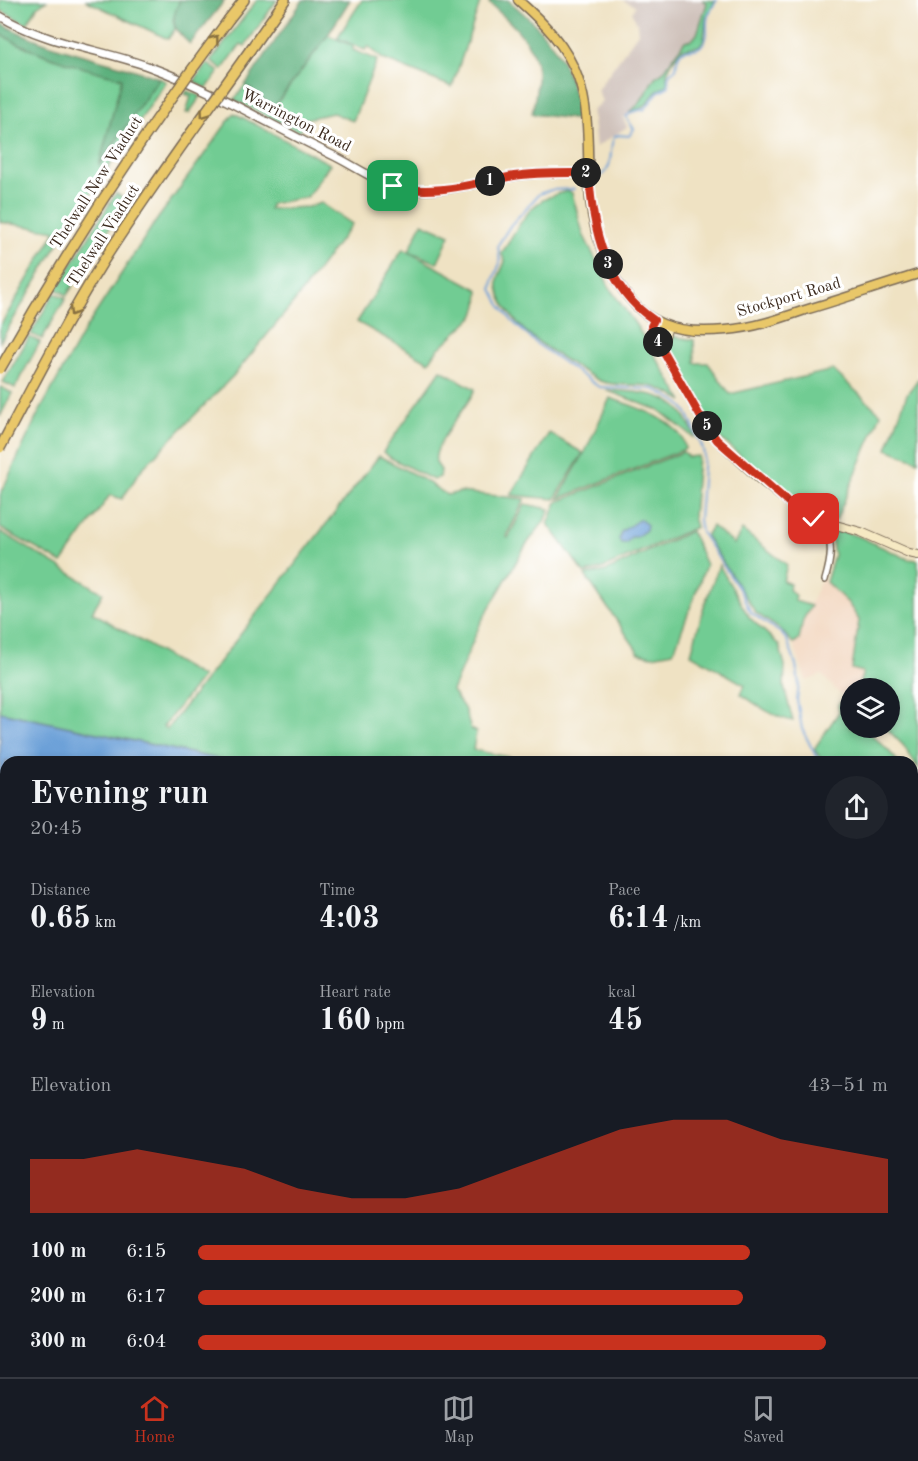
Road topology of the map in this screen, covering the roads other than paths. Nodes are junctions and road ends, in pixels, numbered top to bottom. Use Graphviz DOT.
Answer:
graph roads {
  1 [pos="244,0"];
  2 [pos="285,0"];
  3 [pos="518,0"];
  4 [pos="0,16"];
  5 [pos="589,173"];
  6 [pos="918,274"];
  7 [pos="654,320"];
  8 [pos="668,326"];
  9 [pos="662,348"];
  10 [pos="0,369"];
  11 [pos="0,448"];
  12 [pos="826,523"];
  13 [pos="918,555"];
  14 [pos="825,580"];
  10 -- 1 [label="highway, Thelwall New Viaduct, one-way, bridge"];
  2 -- 11 [label="highway, Thelwall Viaduct, one-way, bridge"];
  3 -- 5 [label="main road, Stockport Road"];
  4 -- 5 [label="street, Warrington Road"];
  5 -- 7 [label="main road, Stockport Road"];
  6 -- 8 [label="main road, Stockport Road"];
  7 -- 8 [label="main road, Stockport Road"];
  7 -- 9 [label="main road"];
  8 -- 9 [label="main road"];
  9 -- 12 [label="main road"];
  12 -- 13 [label="main road"];
  12 -- 14 [label="street"];
}
